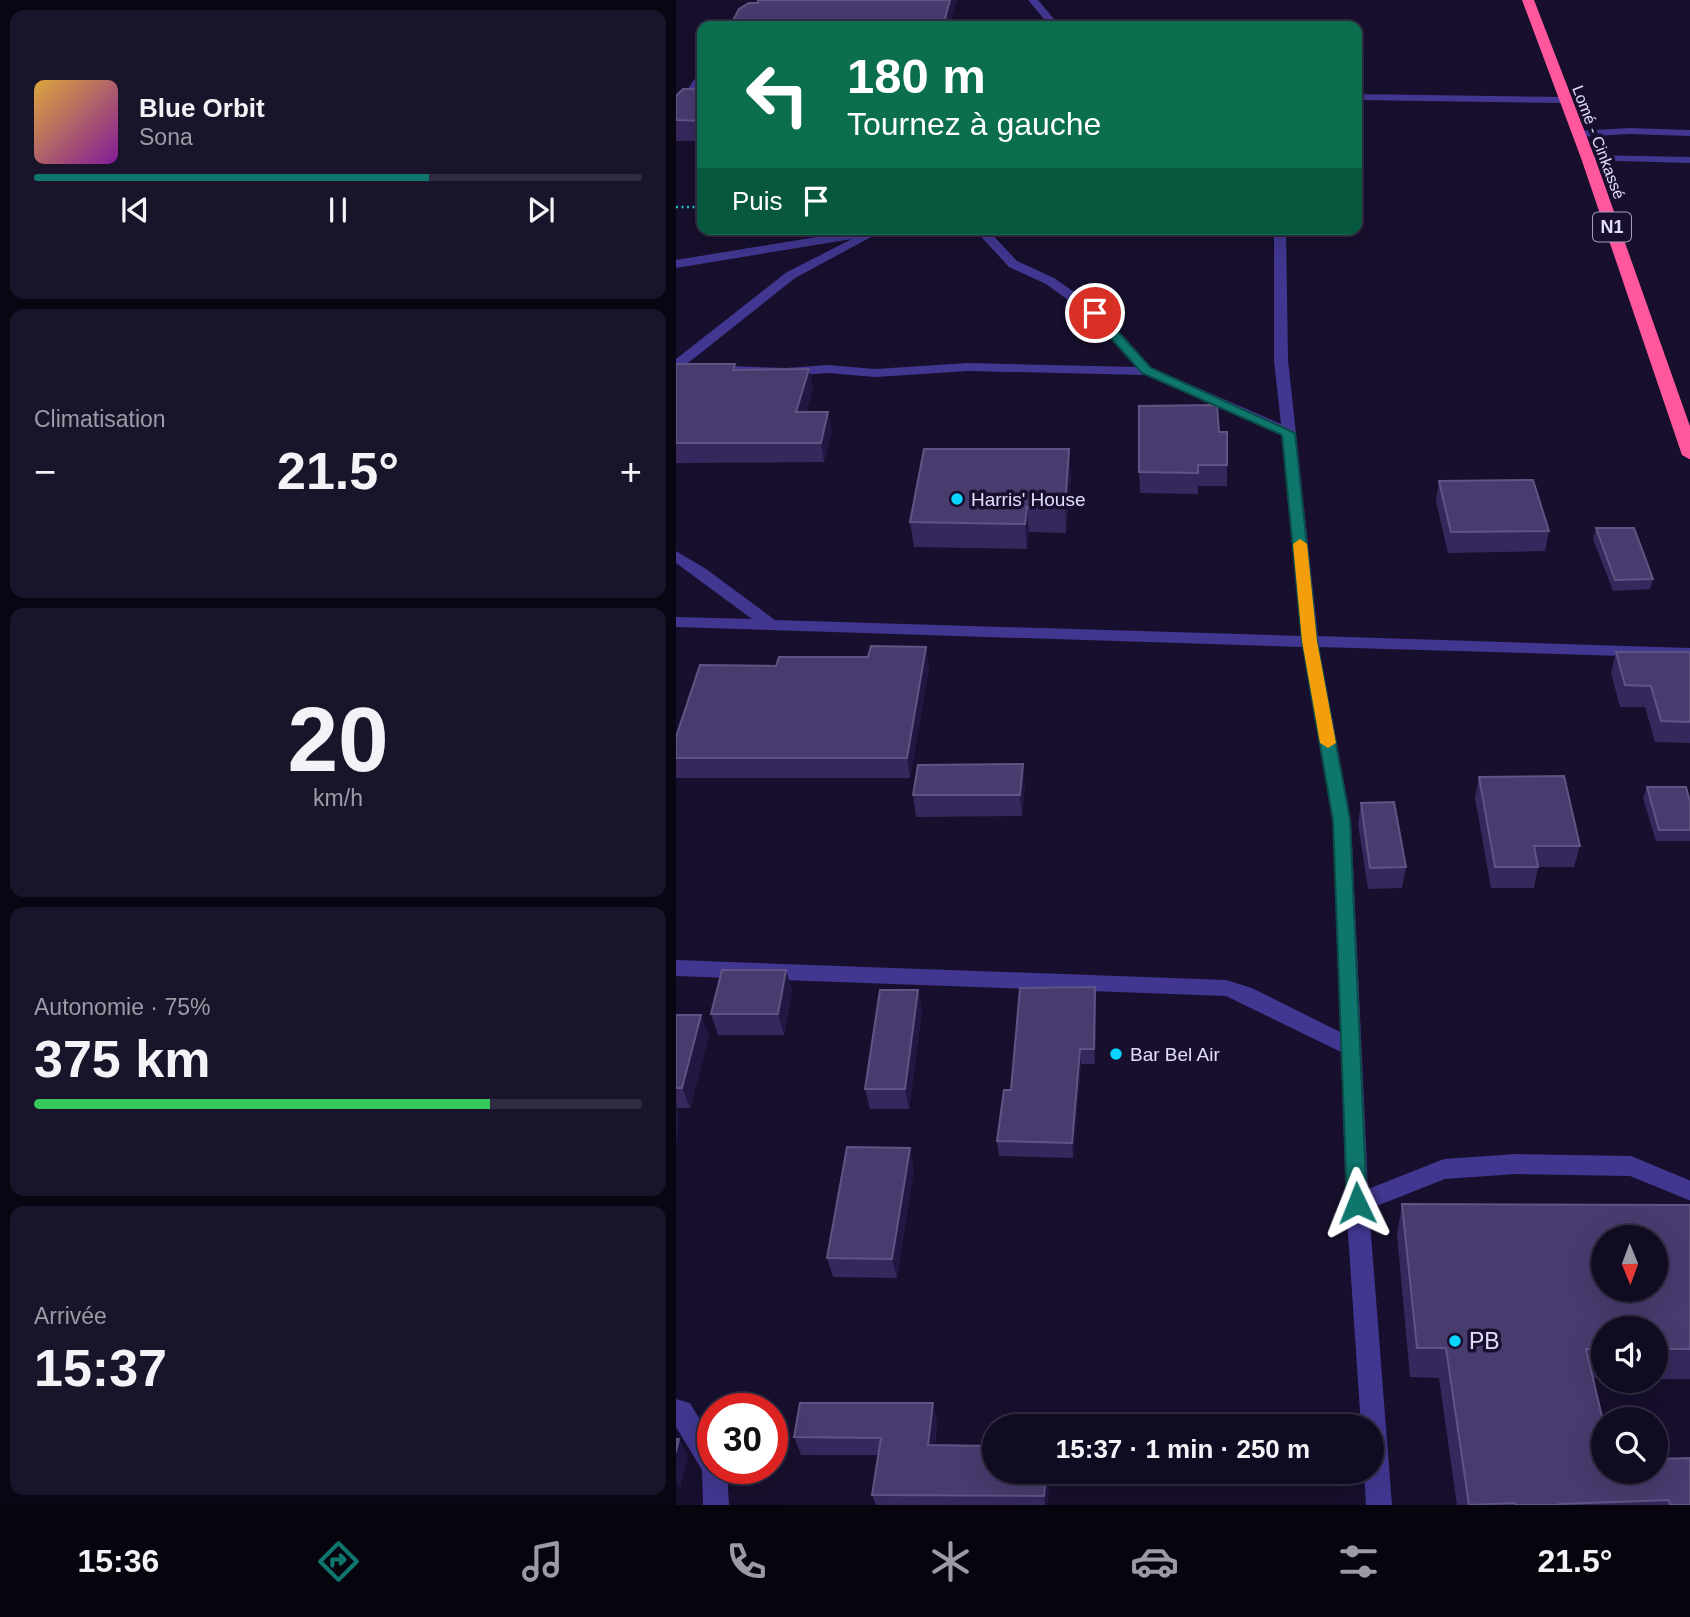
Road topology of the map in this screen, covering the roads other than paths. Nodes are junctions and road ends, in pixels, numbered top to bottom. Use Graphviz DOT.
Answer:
graph roads {
  1 [pos="1033,0"];
  2 [pos="1528,0"];
  3 [pos="1051,21"];
  4 [pos="697,83"];
  5 [pos="1362,97"];
  6 [pos="1564,100"];
  7 [pos="676,114"];
  8 [pos="1690,133"];
  9 [pos="1578,134"];
  10 [pos="1588,158"];
  11 [pos="1690,160"];
  12 [pos="848,235"];
  13 [pos="868,235"];
  14 [pos="986,235"];
  15 [pos="1280,235"];
  16 [pos="676,264"];
  17 [pos="676,369"];
  18 [pos="1147,371"];
  19 [pos="1288,433"];
  20 [pos="1690,456"];
  21 [pos="676,556"];
  22 [pos="676,622"];
  23 [pos="770,624"];
  24 [pos="1310,641"];
  25 [pos="1690,653"];
  26 [pos="676,968"];
  27 [pos="1352,1048"];
  28 [pos="1690,1191"];
  29 [pos="1357,1203"];
  30 [pos="676,1410"];
  31 [pos="697,1440"];
  32 [pos="714,1484"];
  33 [pos="716,1505"];
  34 [pos="1379,1505"];
  1 -- 3 [label="street"];
  2 -- 6 [label="highway, Lomé - Cinkassé / N1"];
  4 -- 7 [label="street"];
  5 -- 6 [label="street"];
  6 -- 9 [label="highway, Lomé - Cinkassé / N1"];
  8 -- 9 [label="street"];
  9 -- 10 [label="highway, Lomé - Cinkassé / N1"];
  10 -- 11 [label="street"];
  10 -- 20 [label="highway, Lomé - Cinkassé / N1"];
  12 -- 16 [label="street"];
  13 -- 17 [label="street"];
  14 -- 18 [label="street"];
  15 -- 19 [label="street"];
  17 -- 18 [label="street"];
  18 -- 19 [label="street"];
  19 -- 24 [label="street"];
  21 -- 23 [label="street"];
  22 -- 23 [label="street"];
  23 -- 24 [label="street"];
  24 -- 25 [label="street"];
  24 -- 27 [label="street"];
  26 -- 27 [label="street"];
  27 -- 29 [label="street"];
  28 -- 29 [label="street"];
  29 -- 34 [label="street"];
  30 -- 31 [label="street"];
  32 -- 33 [label="street"];
}
